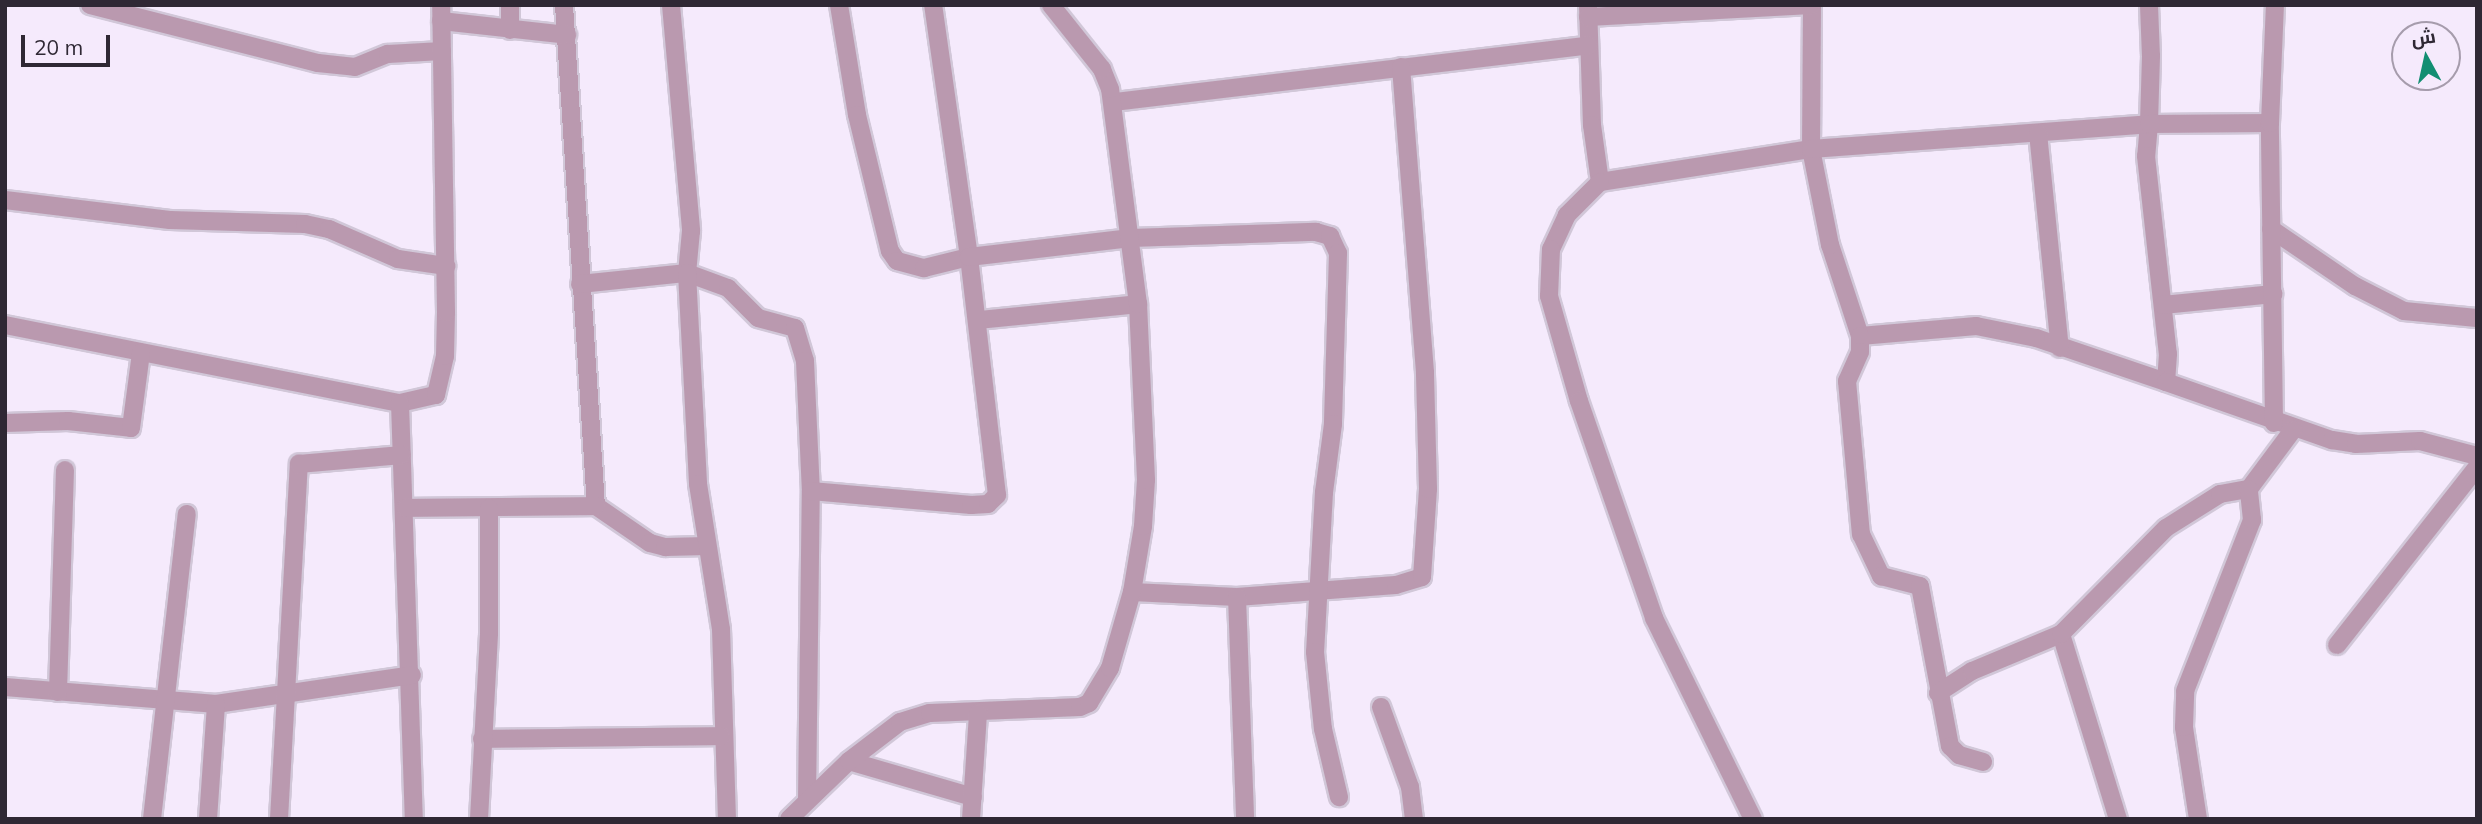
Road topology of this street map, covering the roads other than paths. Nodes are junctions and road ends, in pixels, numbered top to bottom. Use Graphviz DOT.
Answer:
graph roads {
  1 [pos="90,5"];
  2 [pos="510,5"];
  3 [pos="564,5"];
  4 [pos="671,5"];
  5 [pos="839,5"];
  6 [pos="933,5"];
  7 [pos="1051,5"];
  8 [pos="1812,5"];
  9 [pos="2149,5"];
  10 [pos="2275,5"];
  11 [pos="1588,11"];
  12 [pos="441,13"];
  13 [pos="510,30"];
  14 [pos="567,35"];
  15 [pos="1589,45"];
  16 [pos="442,51"];
  17 [pos="1401,67"];
  18 [pos="1114,102"];
  19 [pos="2270,122"];
  20 [pos="2149,124"];
  21 [pos="2038,133"];
  22 [pos="1811,149"];
  23 [pos="1600,182"];
  24 [pos="5,200"];
  25 [pos="2271,229"];
  26 [pos="1130,238"];
  27 [pos="969,257"];
  28 [pos="446,266"];
  29 [pos="687,273"];
  30 [pos="580,284"];
  31 [pos="2273,294"];
  32 [pos="1139,304"];
  33 [pos="2162,305"];
  34 [pos="2477,318"];
  35 [pos="979,320"];
  36 [pos="5,325"];
  37 [pos="1860,336"];
  38 [pos="2060,348"];
  39 [pos="141,352"];
  40 [pos="2166,382"];
  41 [pos="400,403"];
  42 [pos="5,423"];
  43 [pos="2274,423"];
  44 [pos="2293,430"];
  45 [pos="402,455"];
  46 [pos="2477,456"];
  47 [pos="2477,467"];
  48 [pos="65,470"];
  49 [pos="2249,489"];
  50 [pos="811,491"];
  51 [pos="597,506"];
  52 [pos="406,508"];
  53 [pos="489,508"];
  54 [pos="187,514"];
  55 [pos="707,546"];
  56 [pos="1322,589"];
  57 [pos="1132,592"];
  58 [pos="1237,597"];
  59 [pos="2060,634"];
  60 [pos="2337,645"];
  61 [pos="412,675"];
  62 [pos="5,687"];
  63 [pos="58,692"];
  64 [pos="1938,693"];
  65 [pos="286,696"];
  66 [pos="165,702"];
  67 [pos="216,704"];
  68 [pos="1381,707"];
  69 [pos="978,713"];
  70 [pos="722,736"];
  71 [pos="482,739"];
  72 [pos="849,761"];
  73 [pos="1983,762"];
  74 [pos="973,797"];
  75 [pos="1339,797"];
  76 [pos="807,801"];
  77 [pos="152,819"];
  78 [pos="208,819"];
  79 [pos="279,819"];
  80 [pos="414,819"];
  81 [pos="479,819"];
  82 [pos="727,819"];
  83 [pos="789,819"];
  84 [pos="971,819"];
  85 [pos="1245,819"];
  86 [pos="1415,819"];
  87 [pos="1753,819"];
  88 [pos="2118,819"];
  89 [pos="2197,819"];
  1 -- 16 [label="street"];
  2 -- 13 [label="street"];
  3 -- 14 [label="street"];
  4 -- 29 [label="street"];
  5 -- 27 [label="street"];
  6 -- 27 [label="street"];
  7 -- 18 [label="street"];
  8 -- 11 [label="street"];
  8 -- 22 [label="street"];
  9 -- 20 [label="street"];
  10 -- 19 [label="street"];
  11 -- 15 [label="street"];
  12 -- 13 [label="street"];
  12 -- 16 [label="street"];
  13 -- 14 [label="street"];
  14 -- 30 [label="street"];
  15 -- 17 [label="street"];
  15 -- 23 [label="street"];
  16 -- 28 [label="street"];
  17 -- 18 [label="street"];
  17 -- 56 [label="street"];
  18 -- 26 [label="street"];
  19 -- 20 [label="street"];
  19 -- 25 [label="street"];
  20 -- 21 [label="street"];
  20 -- 33 [label="street"];
  21 -- 22 [label="street"];
  21 -- 38 [label="street"];
  22 -- 23 [label="street"];
  22 -- 37 [label="street"];
  23 -- 87 [label="street"];
  24 -- 28 [label="street"];
  25 -- 31 [label="street"];
  25 -- 34 [label="street"];
  26 -- 27 [label="street"];
  26 -- 32 [label="street"];
  26 -- 56 [label="street"];
  27 -- 35 [label="street"];
  28 -- 41 [label="street"];
  29 -- 30 [label="street"];
  29 -- 50 [label="street"];
  29 -- 55 [label="street"];
  30 -- 51 [label="street"];
  31 -- 33 [label="street"];
  31 -- 43 [label="street"];
  32 -- 35 [label="street"];
  32 -- 57 [label="street"];
  33 -- 40 [label="street"];
  35 -- 50 [label="street"];
  36 -- 39 [label="street"];
  37 -- 38 [label="street"];
  37 -- 64 [label="street"];
  38 -- 40 [label="street"];
  39 -- 41 [label="street"];
  39 -- 42 [label="street"];
  40 -- 43 [label="street"];
  41 -- 45 [label="street"];
  43 -- 44 [label="street"];
  44 -- 46 [label="street"];
  44 -- 49 [label="street"];
  45 -- 52 [label="street"];
  45 -- 65 [label="street"];
  47 -- 60 [label="street"];
  48 -- 63 [label="street"];
  49 -- 59 [label="street"];
  49 -- 89 [label="street"];
  50 -- 76 [label="street"];
  51 -- 53 [label="street"];
  51 -- 55 [label="street"];
  52 -- 53 [label="street"];
  52 -- 61 [label="street"];
  53 -- 71 [label="street"];
  54 -- 66 [label="street"];
  55 -- 70 [label="street"];
  56 -- 58 [label="street"];
  56 -- 75 [label="street"];
  57 -- 58 [label="street"];
  57 -- 69 [label="street"];
  58 -- 85 [label="street"];
  59 -- 64 [label="street"];
  59 -- 88 [label="street"];
  61 -- 65 [label="street"];
  61 -- 80 [label="street"];
  62 -- 63 [label="street"];
  63 -- 66 [label="street"];
  64 -- 73 [label="street"];
  65 -- 67 [label="street"];
  65 -- 79 [label="street"];
  66 -- 67 [label="street"];
  66 -- 77 [label="street"];
  67 -- 78 [label="street"];
  68 -- 86 [label="street"];
  69 -- 72 [label="street"];
  69 -- 74 [label="street"];
  70 -- 71 [label="street"];
  70 -- 82 [label="street"];
  71 -- 81 [label="street"];
  72 -- 74 [label="street"];
  72 -- 76 [label="street"];
  74 -- 84 [label="street"];
  76 -- 83 [label="street"];
}
